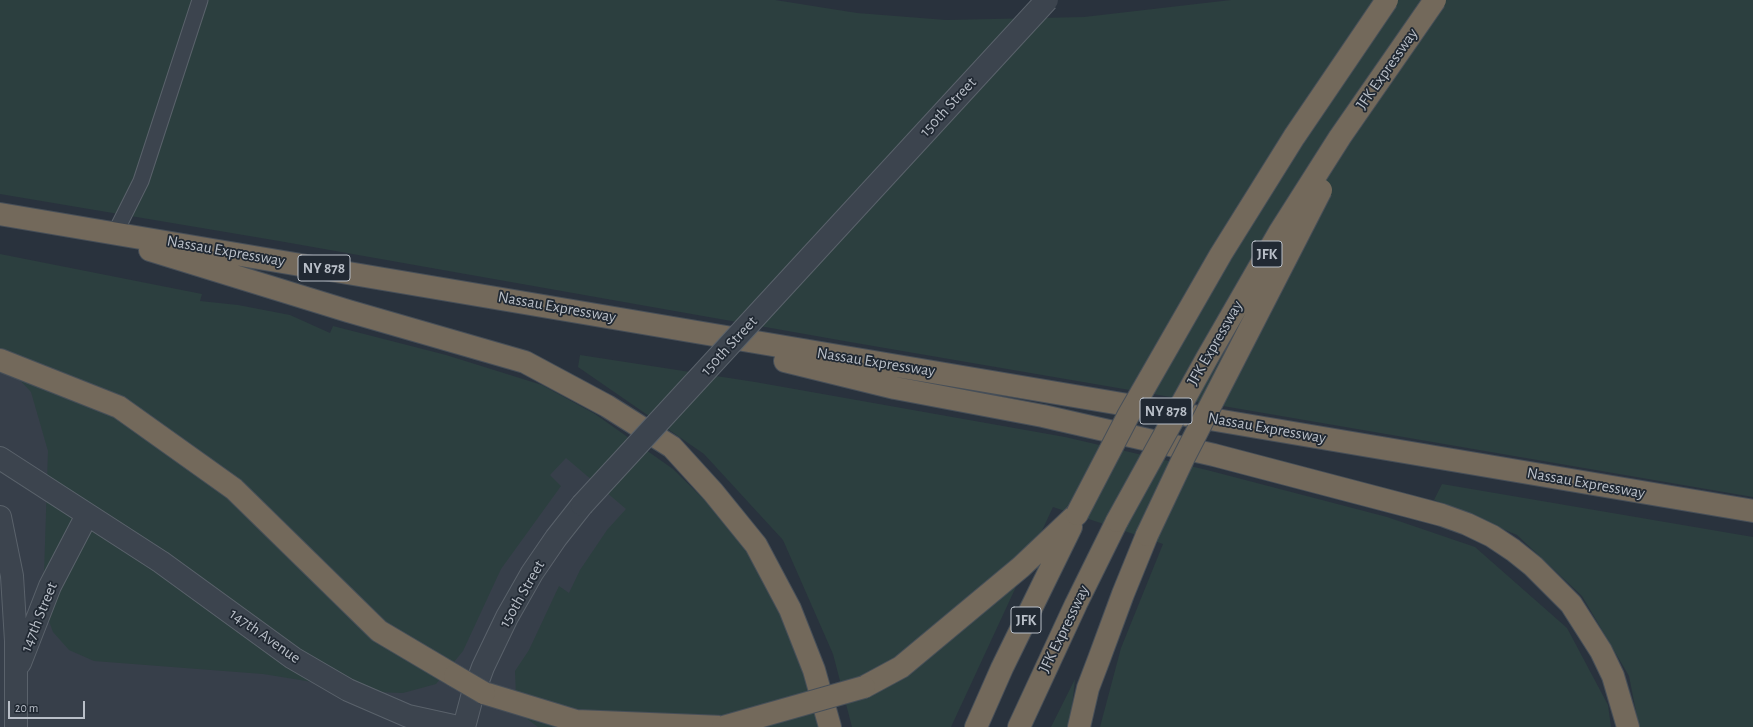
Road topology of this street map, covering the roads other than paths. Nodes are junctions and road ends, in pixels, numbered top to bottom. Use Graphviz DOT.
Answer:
graph roads {
  1 [pos="200,0"];
  2 [pos="1047,0"];
  3 [pos="1387,0"];
  4 [pos="1435,0"];
  5 [pos="1374,87"];
  6 [pos="0,214"];
  7 [pos="68,225"];
  8 [pos="115,233"];
  9 [pos="580,311"];
  10 [pos="0,360"];
  11 [pos="0,458"];
  12 [pos="1753,511"];
  13 [pos="87,514"];
  14 [pos="1077,514"];
  15 [pos="0,517"];
  16 [pos="16,673"];
  17 [pos="16,727"];
  18 [pos="458,727"];
  19 [pos="464,727"];
  20 [pos="830,727"];
  21 [pos="976,727"];
  22 [pos="1019,727"];
  23 [pos="1079,727"];
  24 [pos="1628,727"];
  1 -- 8 [label="lane"];
  2 -- 19 [label="street, 150th Street, bridge"];
  3 -- 14 [label="highway, JFK, bridge"];
  4 -- 5 [label="highway, JFK Expressway / JFK, bridge"];
  5 -- 22 [label="highway, JFK Expressway / JFK, bridge"];
  5 -- 23 [label="highway, bridge"];
  6 -- 7 [label="highway, Nassau Expressway / NY 878"];
  7 -- 8 [label="highway, Nassau Expressway / NY 878"];
  7 -- 20 [label="highway"];
  8 -- 9 [label="highway, Nassau Expressway / NY 878"];
  9 -- 12 [label="highway, Nassau Expressway / NY 878"];
  9 -- 24 [label="highway"];
  10 -- 14 [label="highway, bridge"];
  11 -- 13 [label="street, 147th Avenue"];
  13 -- 16 [label="street, 147th Street"];
  13 -- 18 [label="street, 147th Avenue"];
  14 -- 21 [label="highway, JFK"];
  15 -- 16 [label="street"];
  16 -- 17 [label="street, 147th Street"];
}
